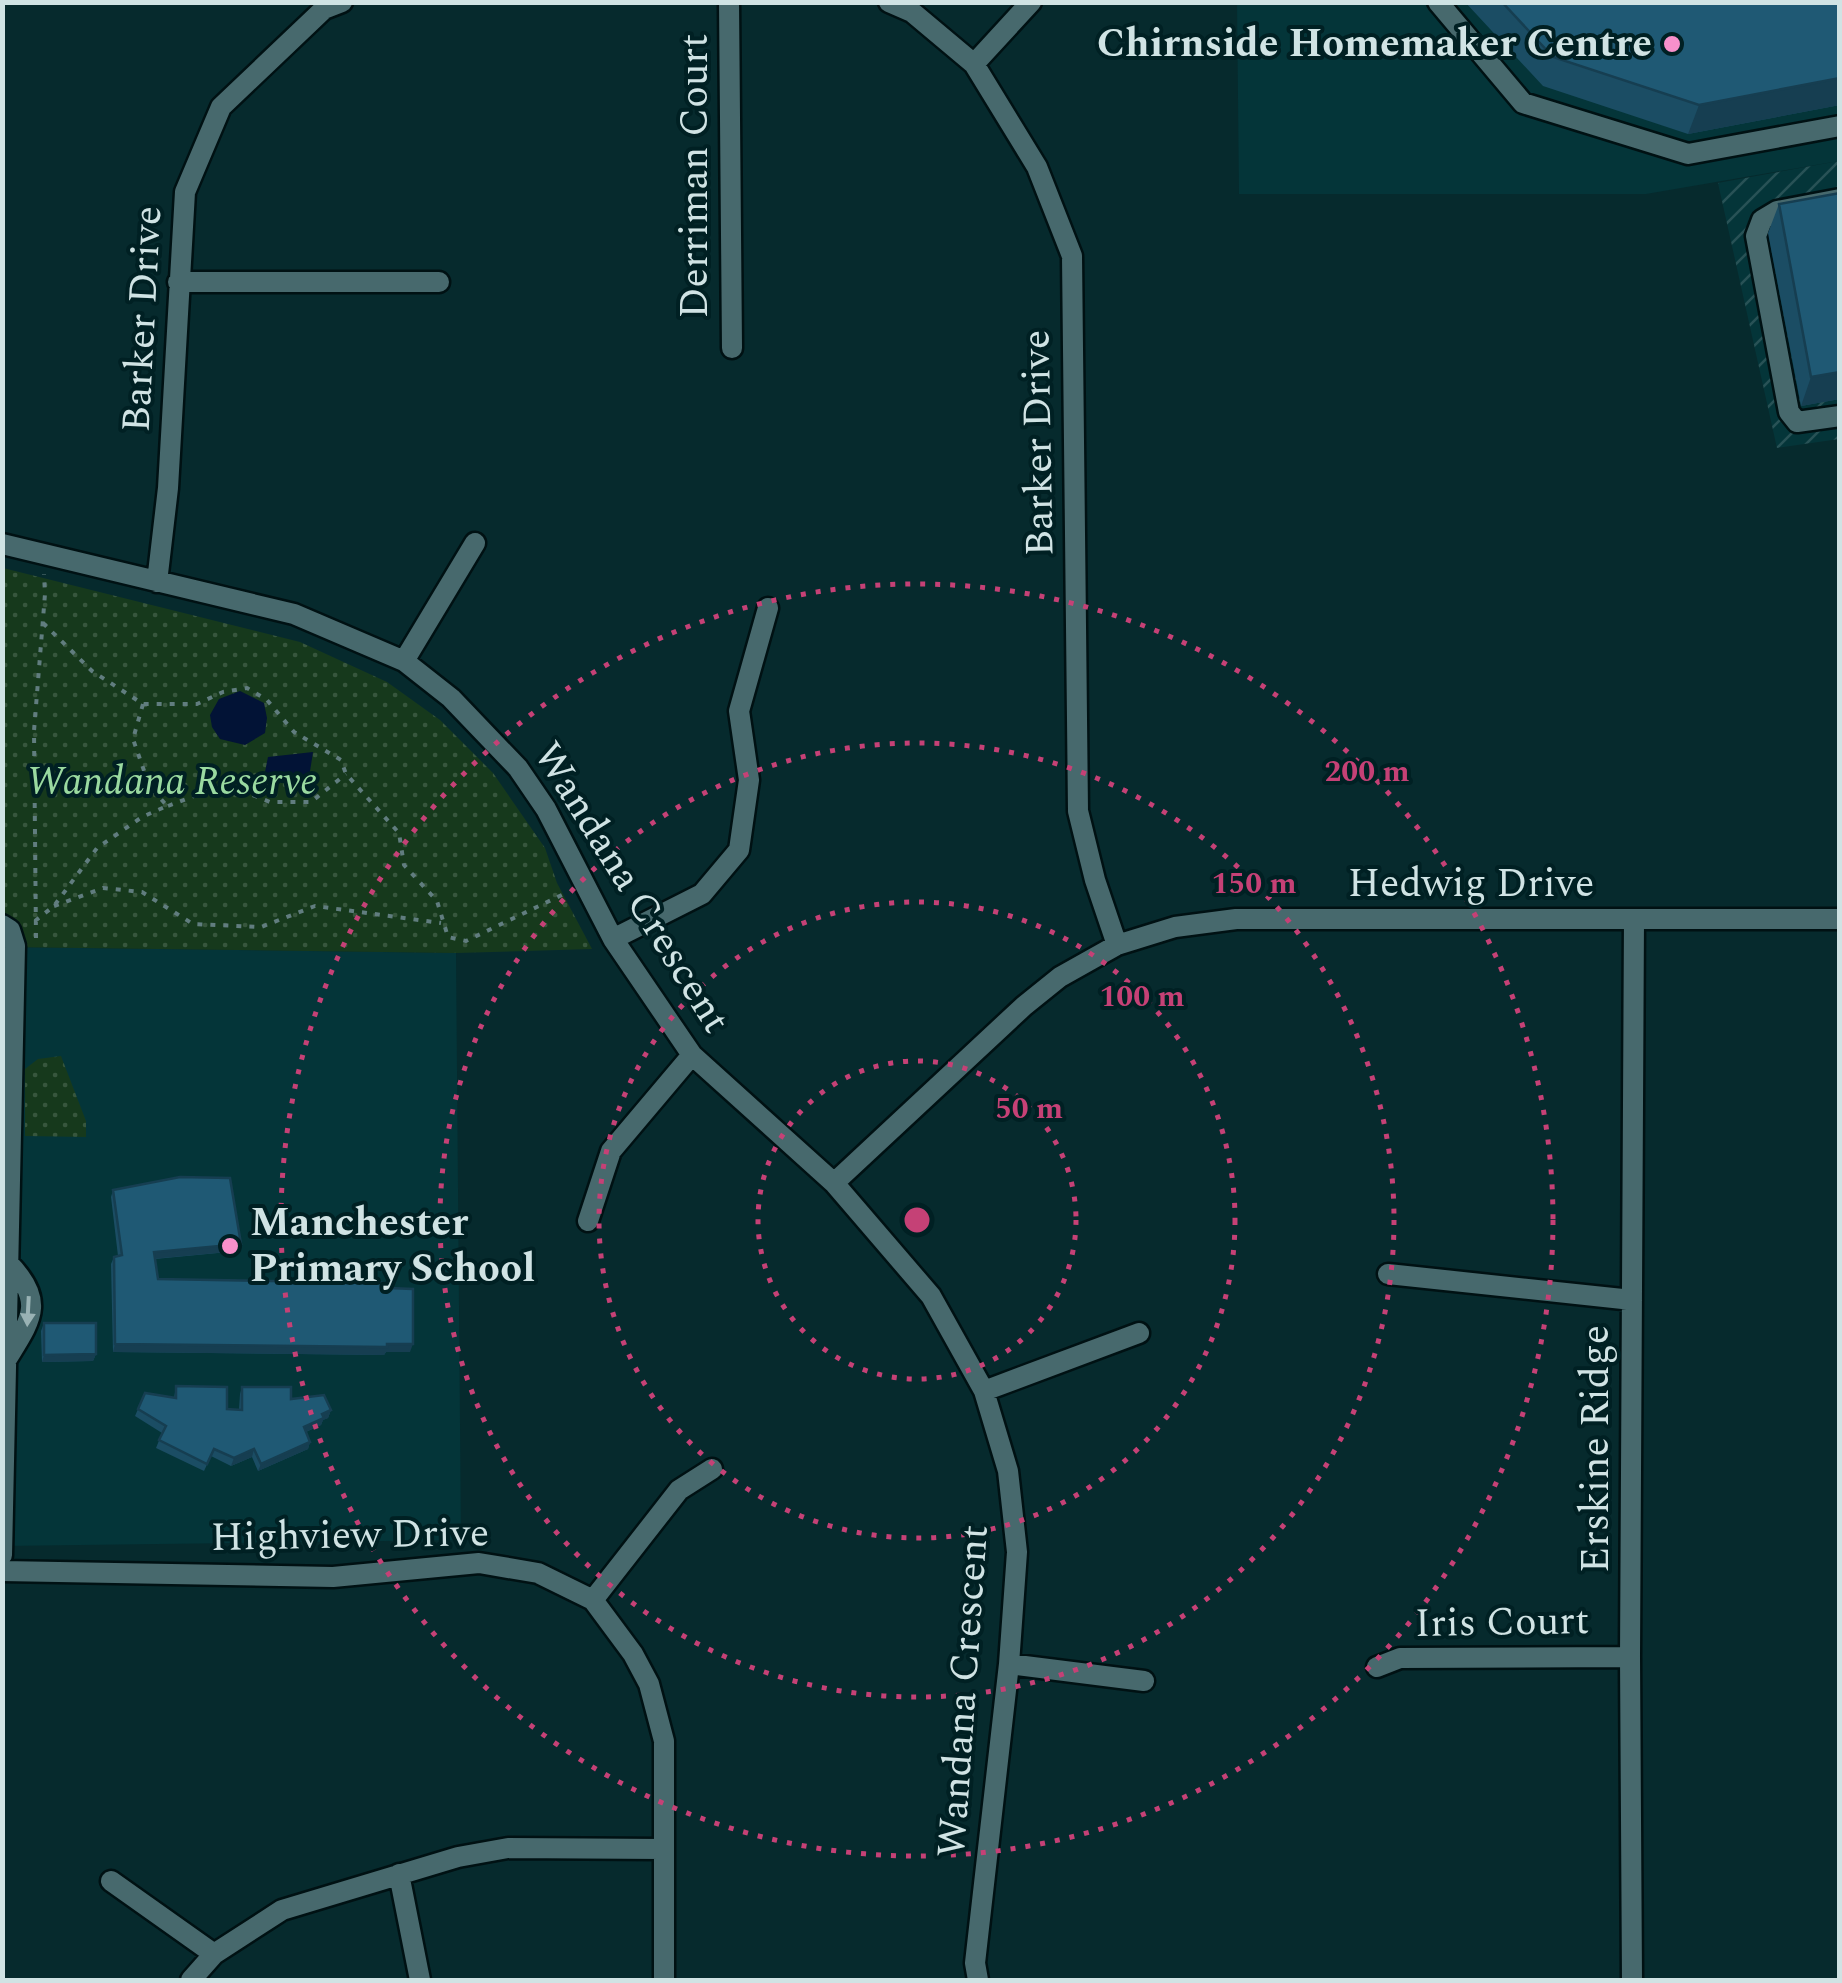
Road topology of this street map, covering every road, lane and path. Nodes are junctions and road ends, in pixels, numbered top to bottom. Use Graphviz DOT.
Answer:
graph roads {
  1 [pos="342,2"];
  2 [pos="729,2"];
  3 [pos="889,2"];
  4 [pos="1030,2"];
  5 [pos="1438,2"];
  6 [pos="974,64"];
  7 [pos="1840,126"];
  8 [pos="1840,199"];
  9 [pos="178,282"];
  10 [pos="439,282"];
  11 [pos="732,348"];
  12 [pos="1840,416"];
  13 [pos="475,543"];
  14 [pos="2,544"];
  15 [pos="42,554"];
  16 [pos="157,582"];
  17 [pos="768,608"];
  18 [pos="43,622"];
  19 [pos="404,661"];
  20 [pos="143,704"];
  21 [pos="346,774"];
  22 [pos="166,806"];
  23 [pos="584,884"];
  24 [pos="54,906"];
  25 [pos="1634,919"];
  26 [pos="1840,919"];
  27 [pos="35,922"];
  28 [pos="444,923"];
  29 [pos="2,925"];
  30 [pos="613,939"];
  31 [pos="37,944"];
  32 [pos="1117,945"];
  33 [pos="692,1055"];
  34 [pos="834,1183"];
  35 [pos="588,1221"];
  36 [pos="1388,1274"];
  37 [pos="1632,1300"];
  38 [pos="1139,1333"];
  39 [pos="984,1392"];
  40 [pos="712,1469"];
  41 [pos="2,1555"];
  42 [pos="2,1572"];
  43 [pos="593,1600"];
  44 [pos="1630,1657"];
  45 [pos="1009,1664"];
  46 [pos="1377,1667"];
  47 [pos="1144,1681"];
  48 [pos="662,1849"];
  49 [pos="399,1874"];
  50 [pos="111,1881"];
  51 [pos="214,1954"];
  52 [pos="191,1980"];
  53 [pos="420,1980"];
  54 [pos="664,1980"];
  55 [pos="978,1980"];
  56 [pos="1632,1980"];
  1 -- 9 [label="street, Barker Drive"];
  2 -- 11 [label="street, Derriman Court"];
  3 -- 6 [label="street, Barker Drive"];
  4 -- 6 [label="street"];
  5 -- 7 [label="street"];
  6 -- 32 [label="street, Barker Drive"];
  8 -- 12 [label="street"];
  9 -- 10 [label="street"];
  9 -- 16 [label="street, Barker Drive"];
  13 -- 19 [label="street"];
  14 -- 15 [label="street, Wandana Crescent"];
  15 -- 16 [label="street, Wandana Crescent"];
  15 -- 18 [label="path"];
  16 -- 19 [label="street, Wandana Crescent"];
  17 -- 30 [label="street"];
  18 -- 20 [label="path"];
  18 -- 27 [label="path"];
  19 -- 23 [label="street, Wandana Crescent"];
  20 -- 21 [label="path"];
  20 -- 22 [label="path"];
  21 -- 22 [label="path"];
  21 -- 28 [label="path"];
  22 -- 24 [label="path"];
  23 -- 28 [label="path"];
  23 -- 30 [label="street, Wandana Crescent"];
  24 -- 27 [label="path"];
  24 -- 28 [label="path"];
  25 -- 26 [label="street, Hedwig Drive"];
  25 -- 32 [label="street, Hedwig Drive"];
  25 -- 37 [label="street, Erskine Ridge"];
  27 -- 31 [label="path"];
  29 -- 41 [label="street, one-way"];
  30 -- 33 [label="street, Wandana Crescent"];
  32 -- 34 [label="street, Hedwig Drive"];
  33 -- 34 [label="street, Wandana Crescent"];
  33 -- 35 [label="street"];
  34 -- 39 [label="street, Wandana Crescent"];
  36 -- 37 [label="street"];
  37 -- 44 [label="street, Erskine Ridge"];
  38 -- 39 [label="street"];
  39 -- 45 [label="street, Wandana Crescent"];
  40 -- 43 [label="street"];
  42 -- 43 [label="street, Highview Drive"];
  43 -- 48 [label="street, Highview Drive"];
  44 -- 46 [label="street, Iris Court"];
  44 -- 56 [label="street, Erskine Ridge"];
  45 -- 47 [label="street"];
  45 -- 55 [label="street, Wandana Crescent"];
  48 -- 49 [label="street"];
  48 -- 54 [label="street, Highview Drive"];
  49 -- 51 [label="street"];
  49 -- 53 [label="street"];
  50 -- 51 [label="street"];
  51 -- 52 [label="street"];
}
